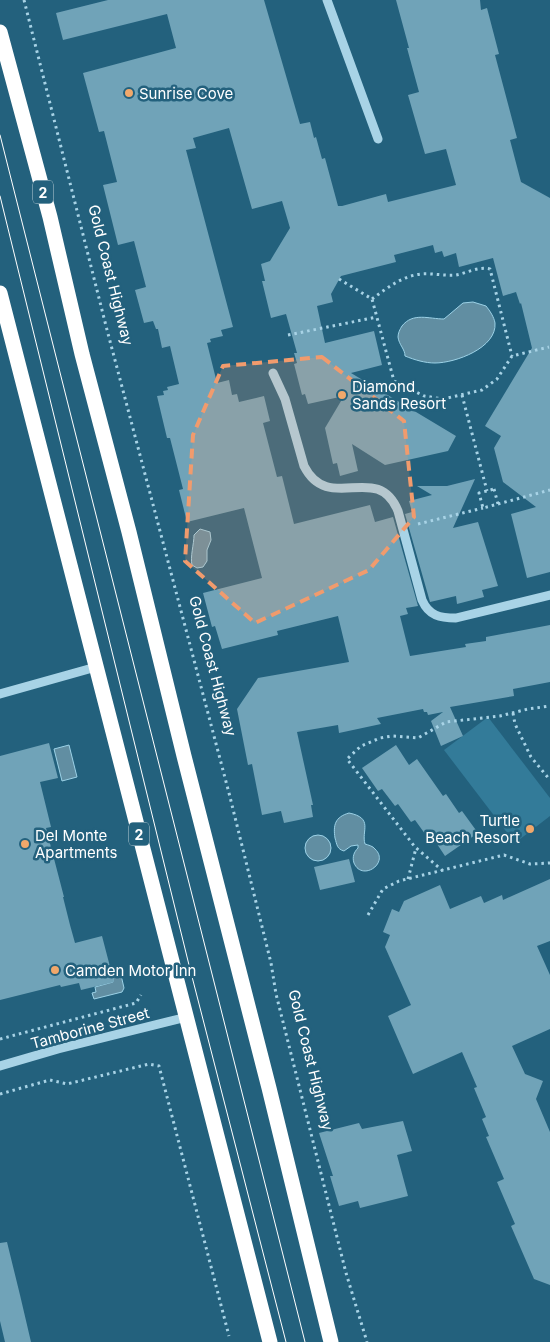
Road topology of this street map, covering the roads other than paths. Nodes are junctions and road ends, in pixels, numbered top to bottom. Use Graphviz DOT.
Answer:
graph roads {
  1 [pos="327,0"];
  2 [pos="0,32"];
  3 [pos="378,139"];
  4 [pos="0,293"];
  5 [pos="4,326"];
  6 [pos="273,373"];
  7 [pos="550,595"];
  8 [pos="96,667"];
  9 [pos="0,694"];
  10 [pos="187,1017"];
  11 [pos="0,1066"];
  12 [pos="270,1342"];
  13 [pos="331,1342"];
  1 -- 3 [label="street"];
  2 -- 13 [label="highway, 2"];
  4 -- 5 [label="highway, 2"];
  5 -- 8 [label="highway, 2"];
  6 -- 7 [label="street"];
  8 -- 9 [label="street"];
  8 -- 10 [label="highway, 2"];
  10 -- 11 [label="street, Tamborine Street"];
  10 -- 12 [label="highway, 2"];
}
